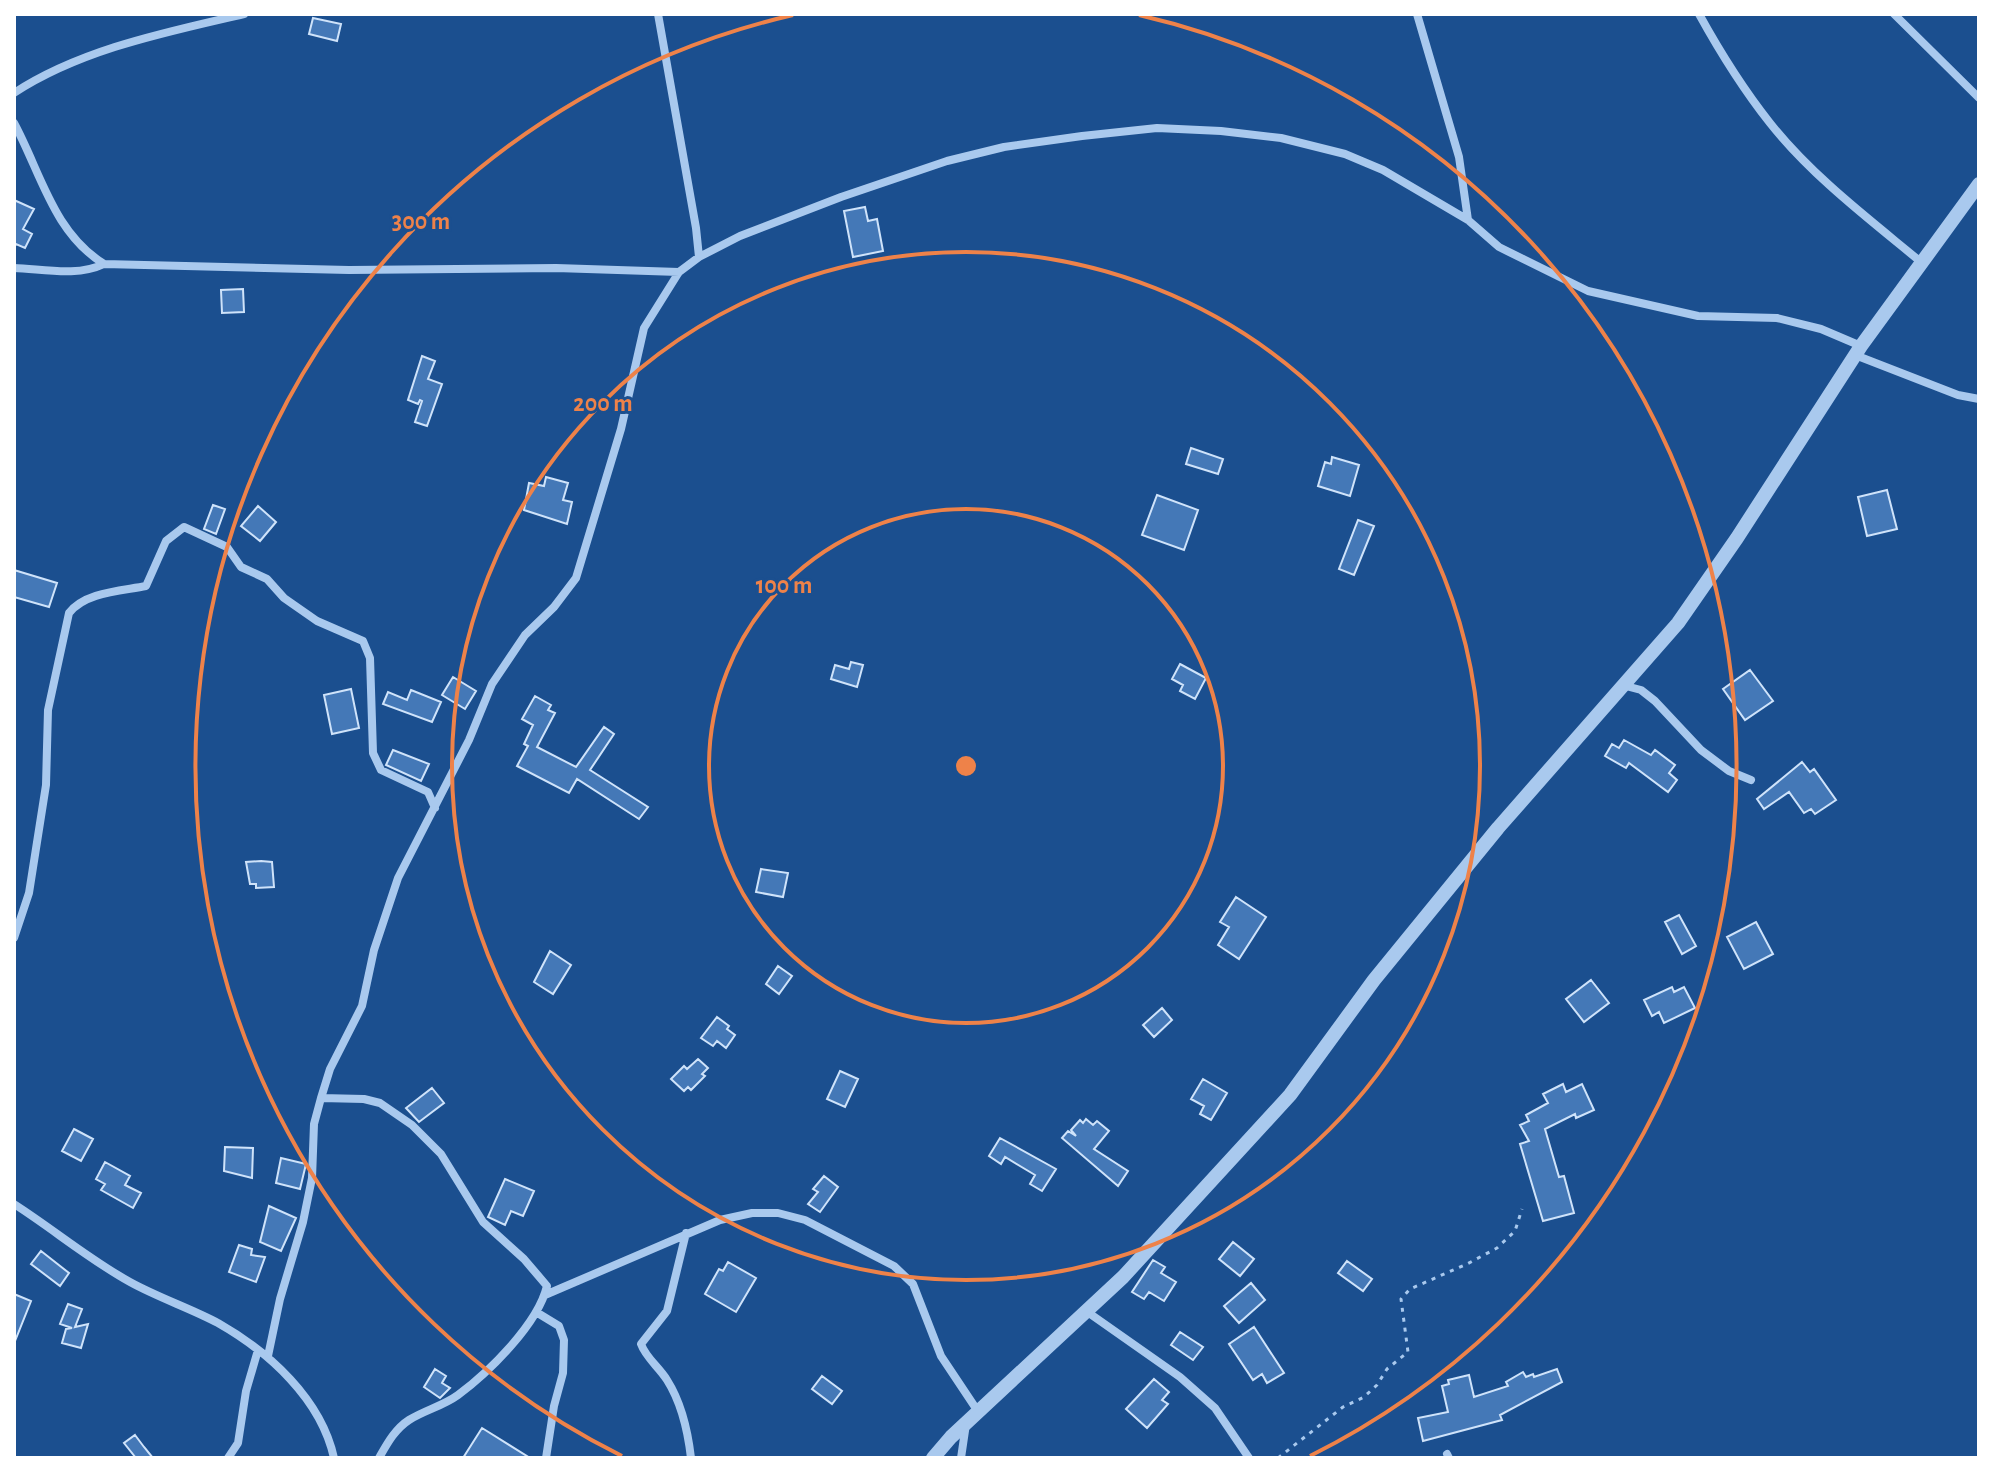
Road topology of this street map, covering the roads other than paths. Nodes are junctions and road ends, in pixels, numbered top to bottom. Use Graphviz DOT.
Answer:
graph roads {
  1 [pos="244,14"];
  2 [pos="670,14"];
  3 [pos="1417,14"];
  4 [pos="1699,14"];
  5 [pos="1894,14"];
  6 [pos="658,15"];
  7 [pos="14,93"];
  8 [pos="1979,98"];
  9 [pos="14,123"];
  10 [pos="1979,184"];
  11 [pos="1468,220"];
  12 [pos="699,257"];
  13 [pos="1921,262"];
  14 [pos="104,264"];
  15 [pos="14,268"];
  16 [pos="679,272"];
  17 [pos="1858,351"];
  18 [pos="1979,399"];
  19 [pos="1622,685"];
  20 [pos="1751,780"];
  21 [pos="435,808"];
  22 [pos="14,938"];
  23 [pos="321,1098"];
  24 [pos="14,1204"];
  25 [pos="686,1233"];
  26 [pos="545,1295"];
  27 [pos="1086,1311"];
  28 [pos="536,1312"];
  29 [pos="258,1350"];
  30 [pos="268,1356"];
  31 [pos="979,1413"];
  32 [pos="966,1424"];
  33 [pos="228,1458"];
  34 [pos="334,1458"];
  35 [pos="379,1458"];
  36 [pos="546,1458"];
  37 [pos="691,1458"];
  38 [pos="933,1458"];
  39 [pos="961,1458"];
  40 [pos="1249,1458"];
  1 -- 7 [label="street"];
  2 -- 6 [label="street"];
  3 -- 11 [label="street"];
  4 -- 13 [label="street"];
  5 -- 8 [label="street"];
  6 -- 12 [label="street"];
  9 -- 14 [label="street"];
  10 -- 13 [label="street"];
  11 -- 12 [label="street"];
  11 -- 17 [label="street"];
  12 -- 16 [label="street"];
  13 -- 17 [label="street"];
  14 -- 15 [label="street"];
  14 -- 16 [label="street"];
  16 -- 21 [label="street"];
  17 -- 18 [label="street"];
  17 -- 19 [label="street"];
  19 -- 20 [label="street"];
  19 -- 27 [label="street"];
  21 -- 22 [label="street"];
  21 -- 23 [label="street"];
  23 -- 26 [label="street"];
  23 -- 30 [label="street"];
  24 -- 29 [label="street"];
  25 -- 26 [label="street"];
  25 -- 31 [label="street"];
  25 -- 37 [label="street"];
  26 -- 28 [label="street"];
  27 -- 31 [label="street"];
  27 -- 40 [label="street"];
  28 -- 35 [label="street"];
  28 -- 36 [label="street"];
  29 -- 30 [label="street"];
  29 -- 33 [label="street"];
  30 -- 34 [label="street"];
  31 -- 32 [label="street"];
  32 -- 38 [label="street"];
  32 -- 39 [label="street"];
}
